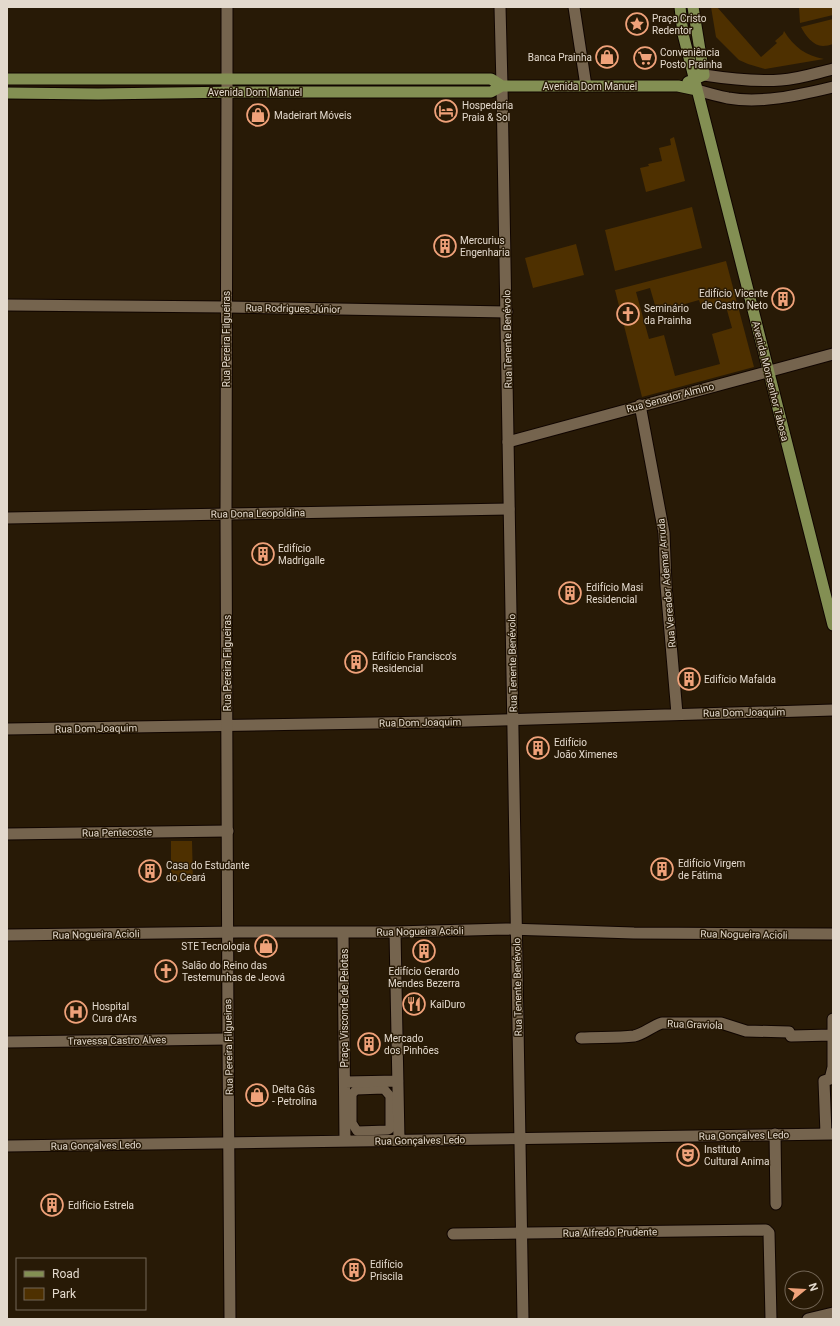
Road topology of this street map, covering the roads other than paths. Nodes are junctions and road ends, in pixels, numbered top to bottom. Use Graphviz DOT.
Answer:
graph roads {
  1 [pos="227,7"];
  2 [pos="500,7"];
  3 [pos="574,7"];
  4 [pos="680,7"];
  5 [pos="693,7"];
  6 [pos="833,69"];
  7 [pos="699,77"];
  8 [pos="7,79"];
  9 [pos="227,79"];
  10 [pos="502,86"];
  11 [pos="586,86"];
  12 [pos="678,86"];
  13 [pos="833,87"];
  14 [pos="697,90"];
  15 [pos="226,92"];
  16 [pos="7,93"];
  17 [pos="7,305"];
  18 [pos="227,307"];
  19 [pos="507,312"];
  20 [pos="833,354"];
  21 [pos="768,371"];
  22 [pos="640,405"];
  23 [pos="508,442"];
  24 [pos="509,509"];
  25 [pos="226,514"];
  26 [pos="7,518"];
  27 [pos="833,625"];
  28 [pos="833,710"];
  29 [pos="678,714"];
  30 [pos="513,719"];
  31 [pos="227,725"];
  32 [pos="7,729"];
  33 [pos="228,831"];
  34 [pos="7,834"];
  35 [pos="516,930"];
  36 [pos="395,932"];
  37 [pos="228,933"];
  38 [pos="343,933"];
  39 [pos="833,934"];
  40 [pos="7,936"];
  41 [pos="833,1019"];
  42 [pos="832,1035"];
  43 [pos="581,1038"];
  44 [pos="228,1039"];
  45 [pos="7,1042"];
  46 [pos="398,1081"];
  47 [pos="345,1082"];
  48 [pos="390,1096"];
  49 [pos="775,1134"];
  50 [pos="829,1134"];
  51 [pos="520,1139"];
  52 [pos="399,1140"];
  53 [pos="345,1142"];
  54 [pos="229,1143"];
  55 [pos="7,1146"];
  56 [pos="776,1204"];
  57 [pos="453,1234"];
  58 [pos="522,1234"];
  59 [pos="833,1313"];
  60 [pos="230,1319"];
  61 [pos="523,1319"];
  62 [pos="771,1319"];
  63 [pos="808,1319"];
  1 -- 9 [label="street, Rua Pereira Filgueiras"];
  2 -- 10 [label="street, Rua Tenente Benévolo"];
  3 -- 11 [label="street"];
  4 -- 7 [label="main road"];
  5 -- 7 [label="main road"];
  6 -- 7 [label="street"];
  7 -- 12 [label="main road, Avenida Dom Manuel"];
  7 -- 14 [label="main road, Avenida Monsenhor Tabosa"];
  8 -- 9 [label="main road, Avenida Dom Manuel"];
  9 -- 10 [label="main road, Avenida Dom Manuel"];
  9 -- 15 [label="street, Rua Pereira Filgueiras"];
  10 -- 11 [label="main road, Avenida Dom Manuel"];
  10 -- 15 [label="main road, Avenida Dom Manuel"];
  10 -- 19 [label="street, Rua Tenente Benévolo"];
  11 -- 12 [label="main road, Avenida Dom Manuel"];
  12 -- 14 [label="main road, Avenida Dom Manuel"];
  13 -- 14 [label="street"];
  14 -- 21 [label="main road, Avenida Monsenhor Tabosa"];
  15 -- 16 [label="main road, Avenida Dom Manuel"];
  15 -- 18 [label="street, Rua Pereira Filgueiras"];
  17 -- 18 [label="street, Rua Rodrigues Júnior"];
  18 -- 19 [label="street, Rua Rodrigues Júnior"];
  18 -- 25 [label="street, Rua Pereira Filgueiras"];
  19 -- 23 [label="street, Rua Tenente Benévolo"];
  20 -- 21 [label="street, Rua Senador Almino"];
  21 -- 22 [label="street, Rua Senador Almino"];
  21 -- 27 [label="main road, Avenida Monsenhor Tabosa"];
  22 -- 23 [label="street, Rua Senador Almino"];
  22 -- 29 [label="street, Rua Vereador Ademar Arruda"];
  23 -- 24 [label="street, Rua Tenente Benévolo"];
  24 -- 25 [label="street, Rua Dona Leopoldina"];
  24 -- 30 [label="street, Rua Tenente Benévolo"];
  25 -- 26 [label="street, Rua Dona Leopoldina"];
  25 -- 31 [label="street, Rua Pereira Filgueiras"];
  28 -- 29 [label="street, Rua Dom Joaquim"];
  29 -- 30 [label="street, Rua Dom Joaquim"];
  30 -- 31 [label="street, Rua Dom Joaquim"];
  30 -- 35 [label="street, Rua Tenente Benévolo"];
  31 -- 32 [label="street, Rua Dom Joaquim"];
  31 -- 33 [label="street, Rua Pereira Filgueiras"];
  33 -- 34 [label="street, Rua Pentecoste"];
  33 -- 37 [label="street, Rua Pereira Filgueiras"];
  35 -- 36 [label="street, Rua Nogueira Acioli"];
  35 -- 39 [label="street, Rua Nogueira Acioli"];
  35 -- 51 [label="street, Rua Tenente Benévolo"];
  36 -- 38 [label="street, Rua Nogueira Acioli"];
  36 -- 46 [label="street"];
  37 -- 38 [label="street, Rua Nogueira Acioli"];
  37 -- 40 [label="street, Rua Nogueira Acioli"];
  37 -- 44 [label="street, Rua Pereira Filgueiras"];
  38 -- 47 [label="street, Praça Visconde de Pelotas"];
  41 -- 42 [label="street"];
  42 -- 43 [label="street, Rua Graviola"];
  42 -- 50 [label="street"];
  44 -- 45 [label="street, Travessa Castro Alves"];
  44 -- 54 [label="street, Rua Pereira Filgueiras"];
  46 -- 47 [label="street, Praça Visconde de Pelotas"];
  46 -- 52 [label="street"];
  47 -- 53 [label="street, Praça Visconde de Pelotas"];
  48 -- 48 [label="street"];
  49 -- 50 [label="street, Rua Gonçalves Ledo"];
  49 -- 51 [label="street, Rua Gonçalves Ledo"];
  49 -- 56 [label="street"];
  51 -- 52 [label="street, Rua Gonçalves Ledo"];
  51 -- 58 [label="street, Rua Tenente Benévolo"];
  52 -- 53 [label="street, Rua Gonçalves Ledo"];
  53 -- 54 [label="street, Rua Gonçalves Ledo"];
  54 -- 55 [label="street, Rua Gonçalves Ledo"];
  54 -- 60 [label="street, Rua Pereira Filgueiras"];
  57 -- 58 [label="street, Rua Alfredo Prudente"];
  58 -- 61 [label="street, Rua Tenente Benévolo"];
  58 -- 62 [label="street, Rua Alfredo Prudente"];
  59 -- 63 [label="street"];
}
